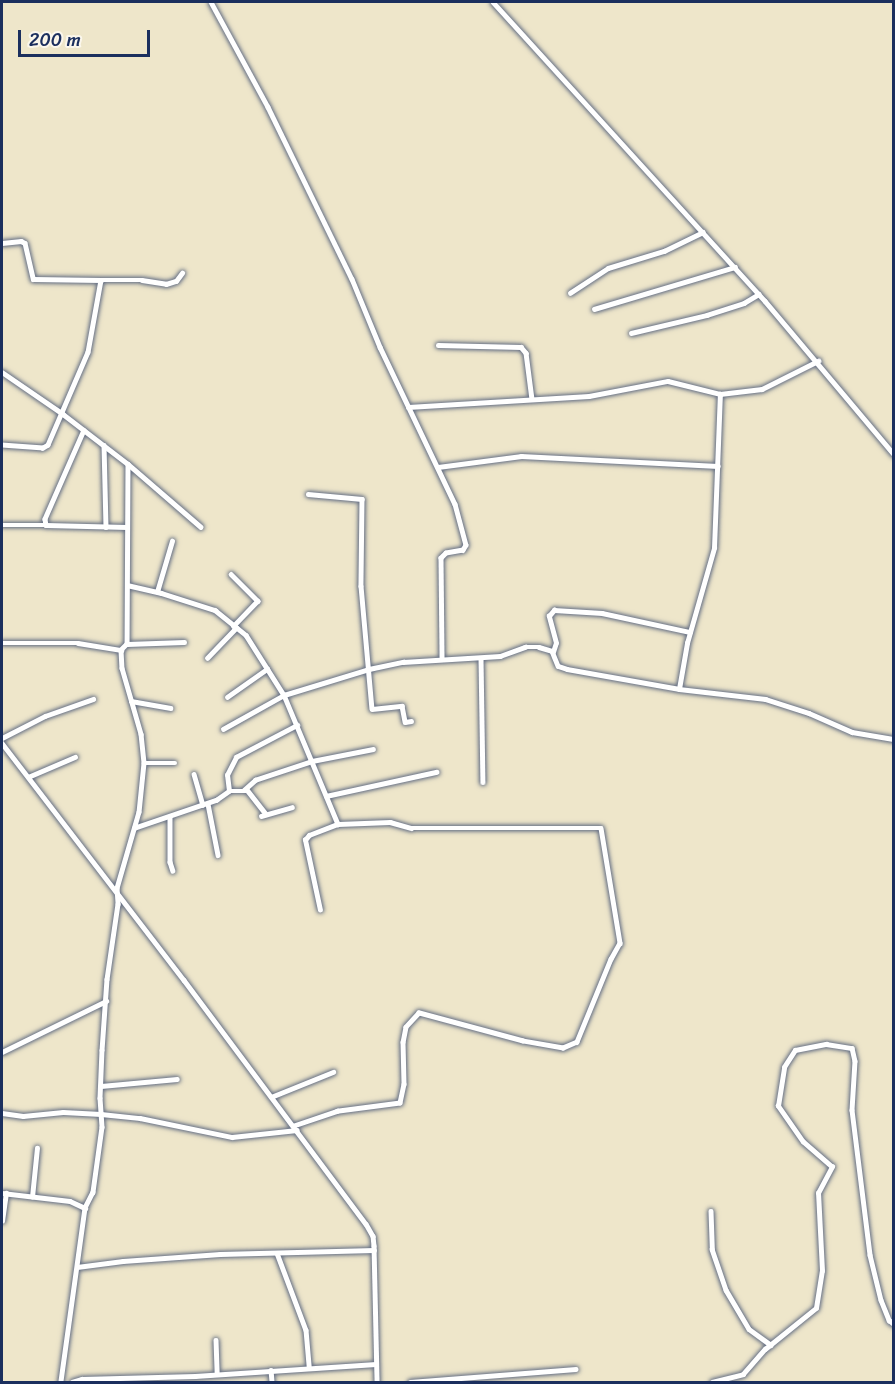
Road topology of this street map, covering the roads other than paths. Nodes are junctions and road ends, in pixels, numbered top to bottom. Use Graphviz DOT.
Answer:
graph roads {
  1 [pos="211,2"];
  2 [pos="493,2"];
  3 [pos="703,232"];
  4 [pos="2,243"];
  5 [pos="735,267"];
  6 [pos="182,273"];
  7 [pos="101,280"];
  8 [pos="570,293"];
  9 [pos="759,294"];
  10 [pos="594,309"];
  11 [pos="631,333"];
  12 [pos="438,345"];
  13 [pos="818,361"];
  14 [pos="2,372"];
  15 [pos="720,394"];
  16 [pos="532,399"];
  17 [pos="408,407"];
  18 [pos="63,414"];
  19 [pos="84,430"];
  20 [pos="2,445"];
  21 [pos="104,445"];
  22 [pos="894,454"];
  23 [pos="128,464"];
  24 [pos="718,466"];
  25 [pos="438,468"];
  26 [pos="308,494"];
  27 [pos="2,525"];
  28 [pos="46,525"];
  29 [pos="105,527"];
  30 [pos="127,527"];
  31 [pos="201,527"];
  32 [pos="172,541"];
  33 [pos="231,574"];
  34 [pos="127,585"];
  35 [pos="158,592"];
  36 [pos="235,627"];
  37 [pos="690,632"];
  38 [pos="184,642"];
  39 [pos="2,643"];
  40 [pos="127,644"];
  41 [pos="121,650"];
  42 [pos="553,652"];
  43 [pos="207,658"];
  44 [pos="481,658"];
  45 [pos="442,659"];
  46 [pos="267,669"];
  47 [pos="369,669"];
  48 [pos="679,689"];
  49 [pos="284,695"];
  50 [pos="227,697"];
  51 [pos="93,699"];
  52 [pos="132,701"];
  53 [pos="170,708"];
  54 [pos="411,721"];
  55 [pos="297,725"];
  56 [pos="223,729"];
  57 [pos="2,738"];
  58 [pos="894,739"];
  59 [pos="2,743"];
  60 [pos="373,749"];
  61 [pos="75,757"];
  62 [pos="312,760"];
  63 [pos="144,763"];
  64 [pos="175,763"];
  65 [pos="436,772"];
  66 [pos="194,774"];
  67 [pos="28,777"];
  68 [pos="483,782"];
  69 [pos="244,790"];
  70 [pos="229,791"];
  71 [pos="327,796"];
  72 [pos="205,804"];
  73 [pos="292,807"];
  74 [pos="170,817"];
  75 [pos="338,824"];
  76 [pos="134,828"];
  77 [pos="218,855"];
  78 [pos="173,871"];
  79 [pos="117,894"];
  80 [pos="320,910"];
  81 [pos="106,1001"];
  82 [pos="2,1052"];
  83 [pos="333,1072"];
  84 [pos="177,1078"];
  85 [pos="100,1086"];
  86 [pos="271,1097"];
  87 [pos="2,1113"];
  88 [pos="101,1114"];
  89 [pos="295,1128"];
  90 [pos="37,1148"];
  91 [pos="4,1193"];
  92 [pos="32,1197"];
  93 [pos="85,1208"];
  94 [pos="711,1211"];
  95 [pos="2,1221"];
  96 [pos="374,1250"];
  97 [pos="277,1253"];
  98 [pos="77,1267"];
  99 [pos="894,1324"];
  100 [pos="216,1340"];
  101 [pos="771,1345"];
  102 [pos="376,1364"];
  103 [pos="309,1368"];
  104 [pos="575,1369"];
  105 [pos="271,1370"];
  106 [pos="217,1374"];
  107 [pos="61,1383"];
  108 [pos="72,1383"];
  109 [pos="272,1383"];
  110 [pos="377,1383"];
  111 [pos="410,1383"];
  112 [pos="712,1383"];
  1 -- 17 [label="street"];
  2 -- 3 [label="street"];
  3 -- 5 [label="street"];
  3 -- 8 [label="street"];
  4 -- 7 [label="street"];
  5 -- 9 [label="street"];
  5 -- 10 [label="street"];
  6 -- 7 [label="street"];
  7 -- 18 [label="street"];
  9 -- 11 [label="street"];
  9 -- 13 [label="street"];
  12 -- 16 [label="street"];
  13 -- 15 [label="street"];
  13 -- 22 [label="street"];
  14 -- 18 [label="street"];
  15 -- 16 [label="street"];
  15 -- 24 [label="street"];
  16 -- 17 [label="street"];
  17 -- 25 [label="street"];
  18 -- 19 [label="street"];
  18 -- 20 [label="street"];
  19 -- 21 [label="street"];
  19 -- 28 [label="street"];
  21 -- 23 [label="street"];
  21 -- 29 [label="street"];
  23 -- 30 [label="street"];
  23 -- 31 [label="street"];
  24 -- 25 [label="street"];
  24 -- 37 [label="street"];
  25 -- 45 [label="street"];
  26 -- 47 [label="street"];
  27 -- 28 [label="street"];
  28 -- 29 [label="street"];
  29 -- 30 [label="street"];
  30 -- 34 [label="street"];
  32 -- 35 [label="street"];
  33 -- 36 [label="street"];
  34 -- 35 [label="street"];
  34 -- 40 [label="street"];
  35 -- 36 [label="street"];
  36 -- 43 [label="street"];
  36 -- 46 [label="street"];
  37 -- 42 [label="street"];
  37 -- 48 [label="street"];
  38 -- 40 [label="street"];
  39 -- 41 [label="street"];
  40 -- 41 [label="street"];
  41 -- 52 [label="street"];
  42 -- 44 [label="street"];
  42 -- 48 [label="street"];
  44 -- 45 [label="street"];
  44 -- 68 [label="street"];
  45 -- 47 [label="street"];
  46 -- 49 [label="street"];
  46 -- 50 [label="street"];
  47 -- 49 [label="street"];
  47 -- 54 [label="street"];
  48 -- 58 [label="street"];
  49 -- 55 [label="street"];
  49 -- 56 [label="street"];
  51 -- 57 [label="street"];
  52 -- 53 [label="street"];
  52 -- 63 [label="street"];
  55 -- 62 [label="street"];
  55 -- 70 [label="street"];
  59 -- 67 [label="street"];
  60 -- 62 [label="street"];
  61 -- 67 [label="street"];
  62 -- 69 [label="street"];
  62 -- 71 [label="street"];
  63 -- 64 [label="street"];
  63 -- 76 [label="street"];
  65 -- 71 [label="street"];
  66 -- 72 [label="street"];
  67 -- 79 [label="street"];
  69 -- 70 [label="street"];
  69 -- 73 [label="street"];
  70 -- 72 [label="street"];
  71 -- 75 [label="street"];
  72 -- 74 [label="street"];
  72 -- 77 [label="street"];
  74 -- 76 [label="street"];
  74 -- 78 [label="street"];
  75 -- 80 [label="street"];
  75 -- 89 [label="street"];
  76 -- 79 [label="street"];
  79 -- 81 [label="street"];
  79 -- 86 [label="street"];
  81 -- 82 [label="street"];
  81 -- 85 [label="street"];
  83 -- 86 [label="street"];
  84 -- 85 [label="street"];
  85 -- 88 [label="street"];
  86 -- 89 [label="street"];
  87 -- 88 [label="street"];
  88 -- 89 [label="street"];
  88 -- 93 [label="street"];
  89 -- 96 [label="street"];
  90 -- 92 [label="street"];
  91 -- 92 [label="street"];
  91 -- 95 [label="street"];
  92 -- 93 [label="street"];
  93 -- 98 [label="street"];
  94 -- 101 [label="street"];
  96 -- 97 [label="street"];
  96 -- 102 [label="street"];
  97 -- 98 [label="street"];
  97 -- 103 [label="street"];
  98 -- 107 [label="street"];
  99 -- 101 [label="street"];
  100 -- 106 [label="street"];
  101 -- 112 [label="street"];
  102 -- 103 [label="street"];
  102 -- 110 [label="street"];
  103 -- 105 [label="street"];
  104 -- 111 [label="street"];
  105 -- 106 [label="street"];
  105 -- 109 [label="street"];
  106 -- 108 [label="street"];
}
